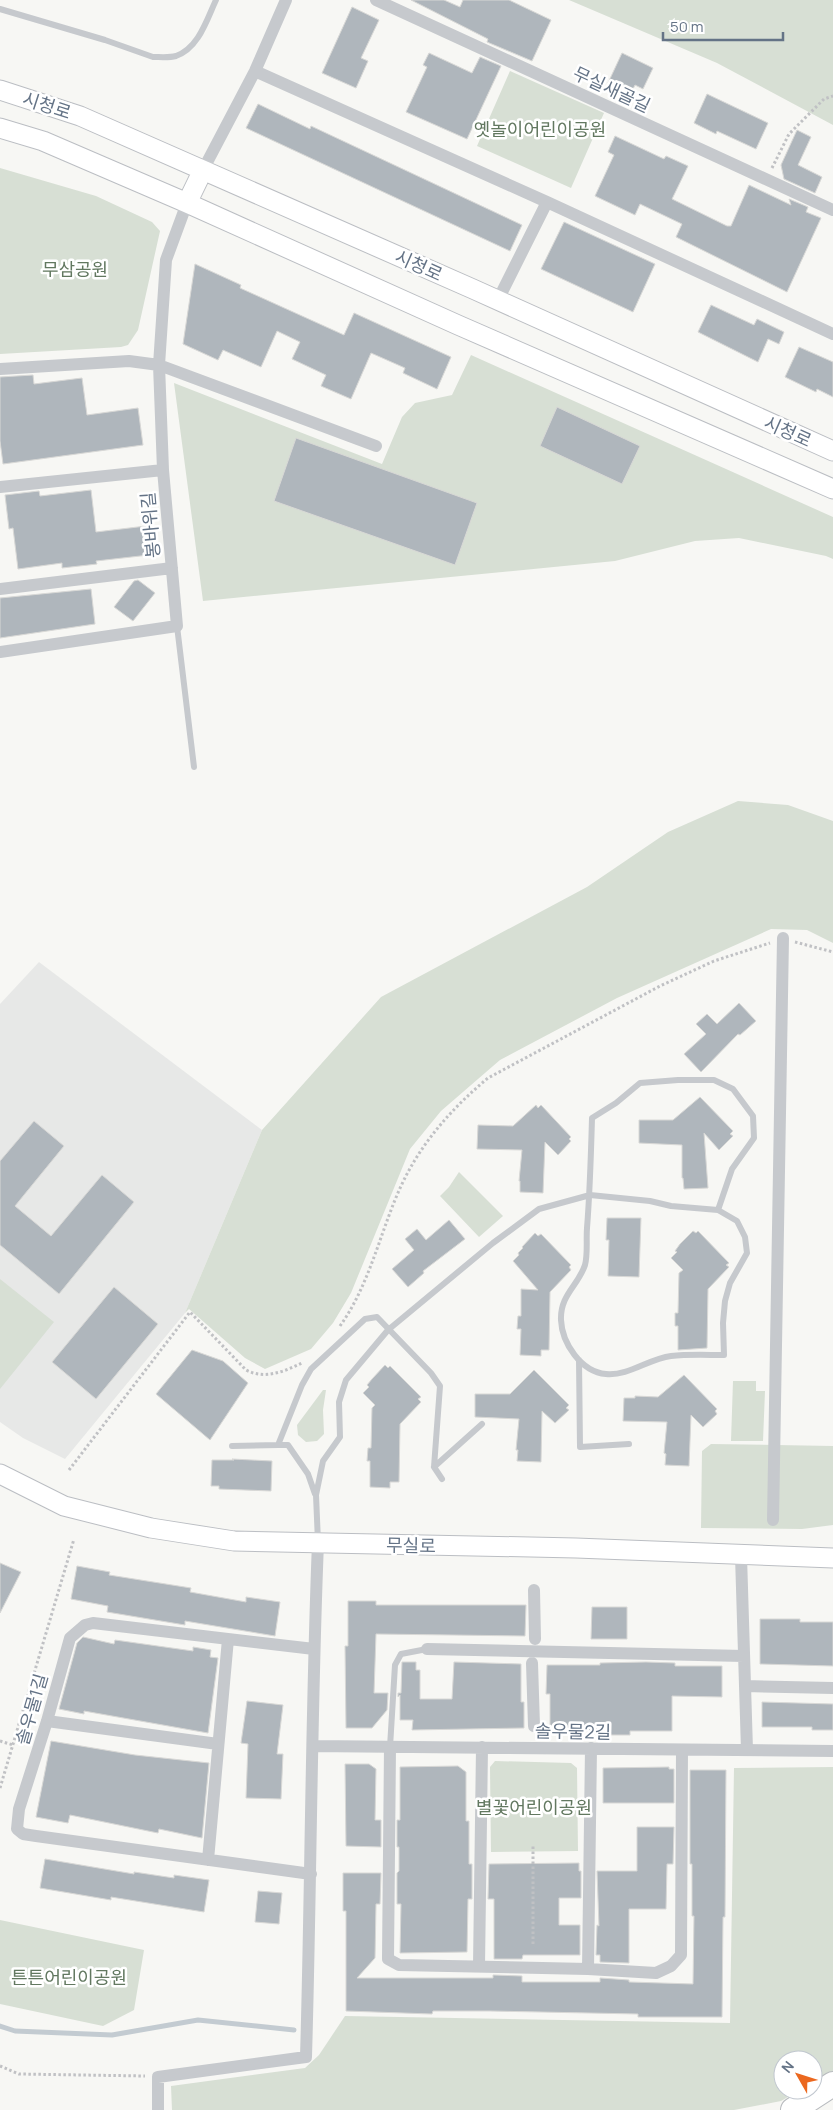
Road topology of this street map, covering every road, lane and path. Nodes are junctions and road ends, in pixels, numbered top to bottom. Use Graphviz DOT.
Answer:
graph roads {
  1 [pos="216,0"];
  2 [pos="286,0"];
  3 [pos="376,0"];
  4 [pos="0,9"];
  5 [pos="255,71"];
  6 [pos="0,90"];
  7 [pos="833,96"];
  8 [pos="0,128"];
  9 [pos="204,170"];
  10 [pos="766,180"];
  11 [pos="547,202"];
  12 [pos="187,203"];
  13 [pos="833,210"];
  14 [pos="498,300"];
  15 [pos="833,334"];
  16 [pos="159,365"];
  17 [pos="0,369"];
  18 [pos="376,446"];
  19 [pos="833,452"];
  20 [pos="163,470"];
  21 [pos="0,487"];
  22 [pos="833,490"];
  23 [pos="172,568"];
  24 [pos="0,589"];
  25 [pos="177,626"];
  26 [pos="0,652"];
  27 [pos="194,767"];
  28 [pos="783,938"];
  29 [pos="833,952"];
  30 [pos="590,1195"];
  31 [pos="718,1210"];
  32 [pos="388,1330"];
  33 [pos="336,1331"];
  34 [pos="307,1360"];
  35 [pos="579,1360"];
  36 [pos="482,1424"];
  37 [pos="629,1444"];
  38 [pos="278,1445"];
  39 [pos="232,1446"];
  40 [pos="434,1468"];
  41 [pos="69,1470"];
  42 [pos="0,1474"];
  43 [pos="442,1479"];
  44 [pos="316,1495"];
  45 [pos="773,1520"];
  46 [pos="74,1539"];
  47 [pos="318,1543"];
  48 [pos="741,1556"];
  49 [pos="833,1558"];
  50 [pos="534,1590"];
  51 [pos="228,1639"];
  52 [pos="535,1639"];
  53 [pos="314,1649"];
  54 [pos="427,1649"];
  55 [pos="744,1656"];
  56 [pos="532,1663"];
  57 [pos="745,1686"];
  58 [pos="833,1688"];
  59 [pos="47,1721"];
  60 [pos="534,1726"];
  61 [pos="0,1741"];
  62 [pos="218,1744"];
  63 [pos="13,1745"];
  64 [pos="313,1746"];
  65 [pos="390,1747"];
  66 [pos="482,1747"];
  67 [pos="591,1748"];
  68 [pos="682,1750"];
  69 [pos="747,1750"];
  70 [pos="833,1751"];
  71 [pos="0,1788"];
  72 [pos="534,1846"];
  73 [pos="208,1860"];
  74 [pos="311,1874"];
  75 [pos="533,1944"];
  76 [pos="479,1966"];
  77 [pos="588,1969"];
  78 [pos="0,2066"];
  79 [pos="158,2077"];
  80 [pos="833,2084"];
  81 [pos="158,2110"];
  82 [pos="793,2110"];
  1 -- 4 [label="lane"];
  2 -- 5 [label="street"];
  3 -- 10 [label="street, 무실새골길"];
  5 -- 9 [label="street"];
  5 -- 11 [label="street"];
  6 -- 9 [label="street, 시청로"];
  7 -- 10 [label="path"];
  8 -- 12 [label="street, 시청로"];
  9 -- 12 [label="street"];
  9 -- 14 [label="street, 시청로"];
  10 -- 13 [label="street, 무실새골길"];
  11 -- 14 [label="street"];
  11 -- 15 [label="street"];
  12 -- 16 [label="street"];
  12 -- 22 [label="street, 시청로"];
  14 -- 19 [label="street, 시청로"];
  16 -- 17 [label="street"];
  16 -- 18 [label="street"];
  16 -- 20 [label="street"];
  20 -- 21 [label="street, 봉바위길"];
  20 -- 23 [label="street, 봉바위길"];
  23 -- 24 [label="street, 봉바위길"];
  23 -- 25 [label="street"];
  25 -- 26 [label="street"];
  25 -- 27 [label="lane"];
  28 -- 29 [label="path"];
  28 -- 33 [label="path"];
  28 -- 45 [label="street"];
  30 -- 31 [label="lane"];
  30 -- 31 [label="lane"];
  30 -- 32 [label="lane"];
  30 -- 35 [label="lane"];
  31 -- 35 [label="lane"];
  32 -- 38 [label="lane"];
  32 -- 40 [label="lane"];
  32 -- 44 [label="lane"];
  34 -- 41 [label="path"];
  35 -- 37 [label="lane"];
  36 -- 40 [label="lane"];
  38 -- 39 [label="lane"];
  38 -- 44 [label="lane"];
  40 -- 43 [label="lane"];
  42 -- 47 [label="street, 무실로"];
  44 -- 47 [label="lane"];
  46 -- 63 [label="path"];
  47 -- 48 [label="street, 무실로"];
  47 -- 53 [label="street"];
  48 -- 49 [label="street, 무실로"];
  48 -- 55 [label="street"];
  50 -- 52 [label="street"];
  51 -- 53 [label="street, 솔우물1길"];
  51 -- 59 [label="street, 솔우물1길"];
  51 -- 62 [label="street"];
  53 -- 64 [label="street"];
  54 -- 55 [label="street"];
  54 -- 65 [label="lane"];
  55 -- 57 [label="street"];
  56 -- 60 [label="street"];
  57 -- 58 [label="street"];
  57 -- 69 [label="street"];
  59 -- 62 [label="street"];
  59 -- 73 [label="street, 솔우물1길"];
  61 -- 63 [label="path"];
  62 -- 73 [label="street"];
  63 -- 71 [label="path"];
  64 -- 65 [label="street, 솔우물2길"];
  64 -- 74 [label="street"];
  65 -- 66 [label="street, 솔우물2길"];
  65 -- 76 [label="street"];
  66 -- 67 [label="street, 솔우물2길"];
  66 -- 76 [label="street"];
  67 -- 68 [label="street, 솔우물2길"];
  67 -- 77 [label="street"];
  68 -- 69 [label="street, 솔우물2길"];
  68 -- 77 [label="street"];
  69 -- 70 [label="street, 솔우물2길"];
  72 -- 75 [label="path"];
  73 -- 74 [label="street, 솔우물1길"];
  74 -- 79 [label="street"];
  76 -- 77 [label="street"];
  78 -- 79 [label="path"];
  79 -- 81 [label="street"];
  80 -- 82 [label="highway"];
}
